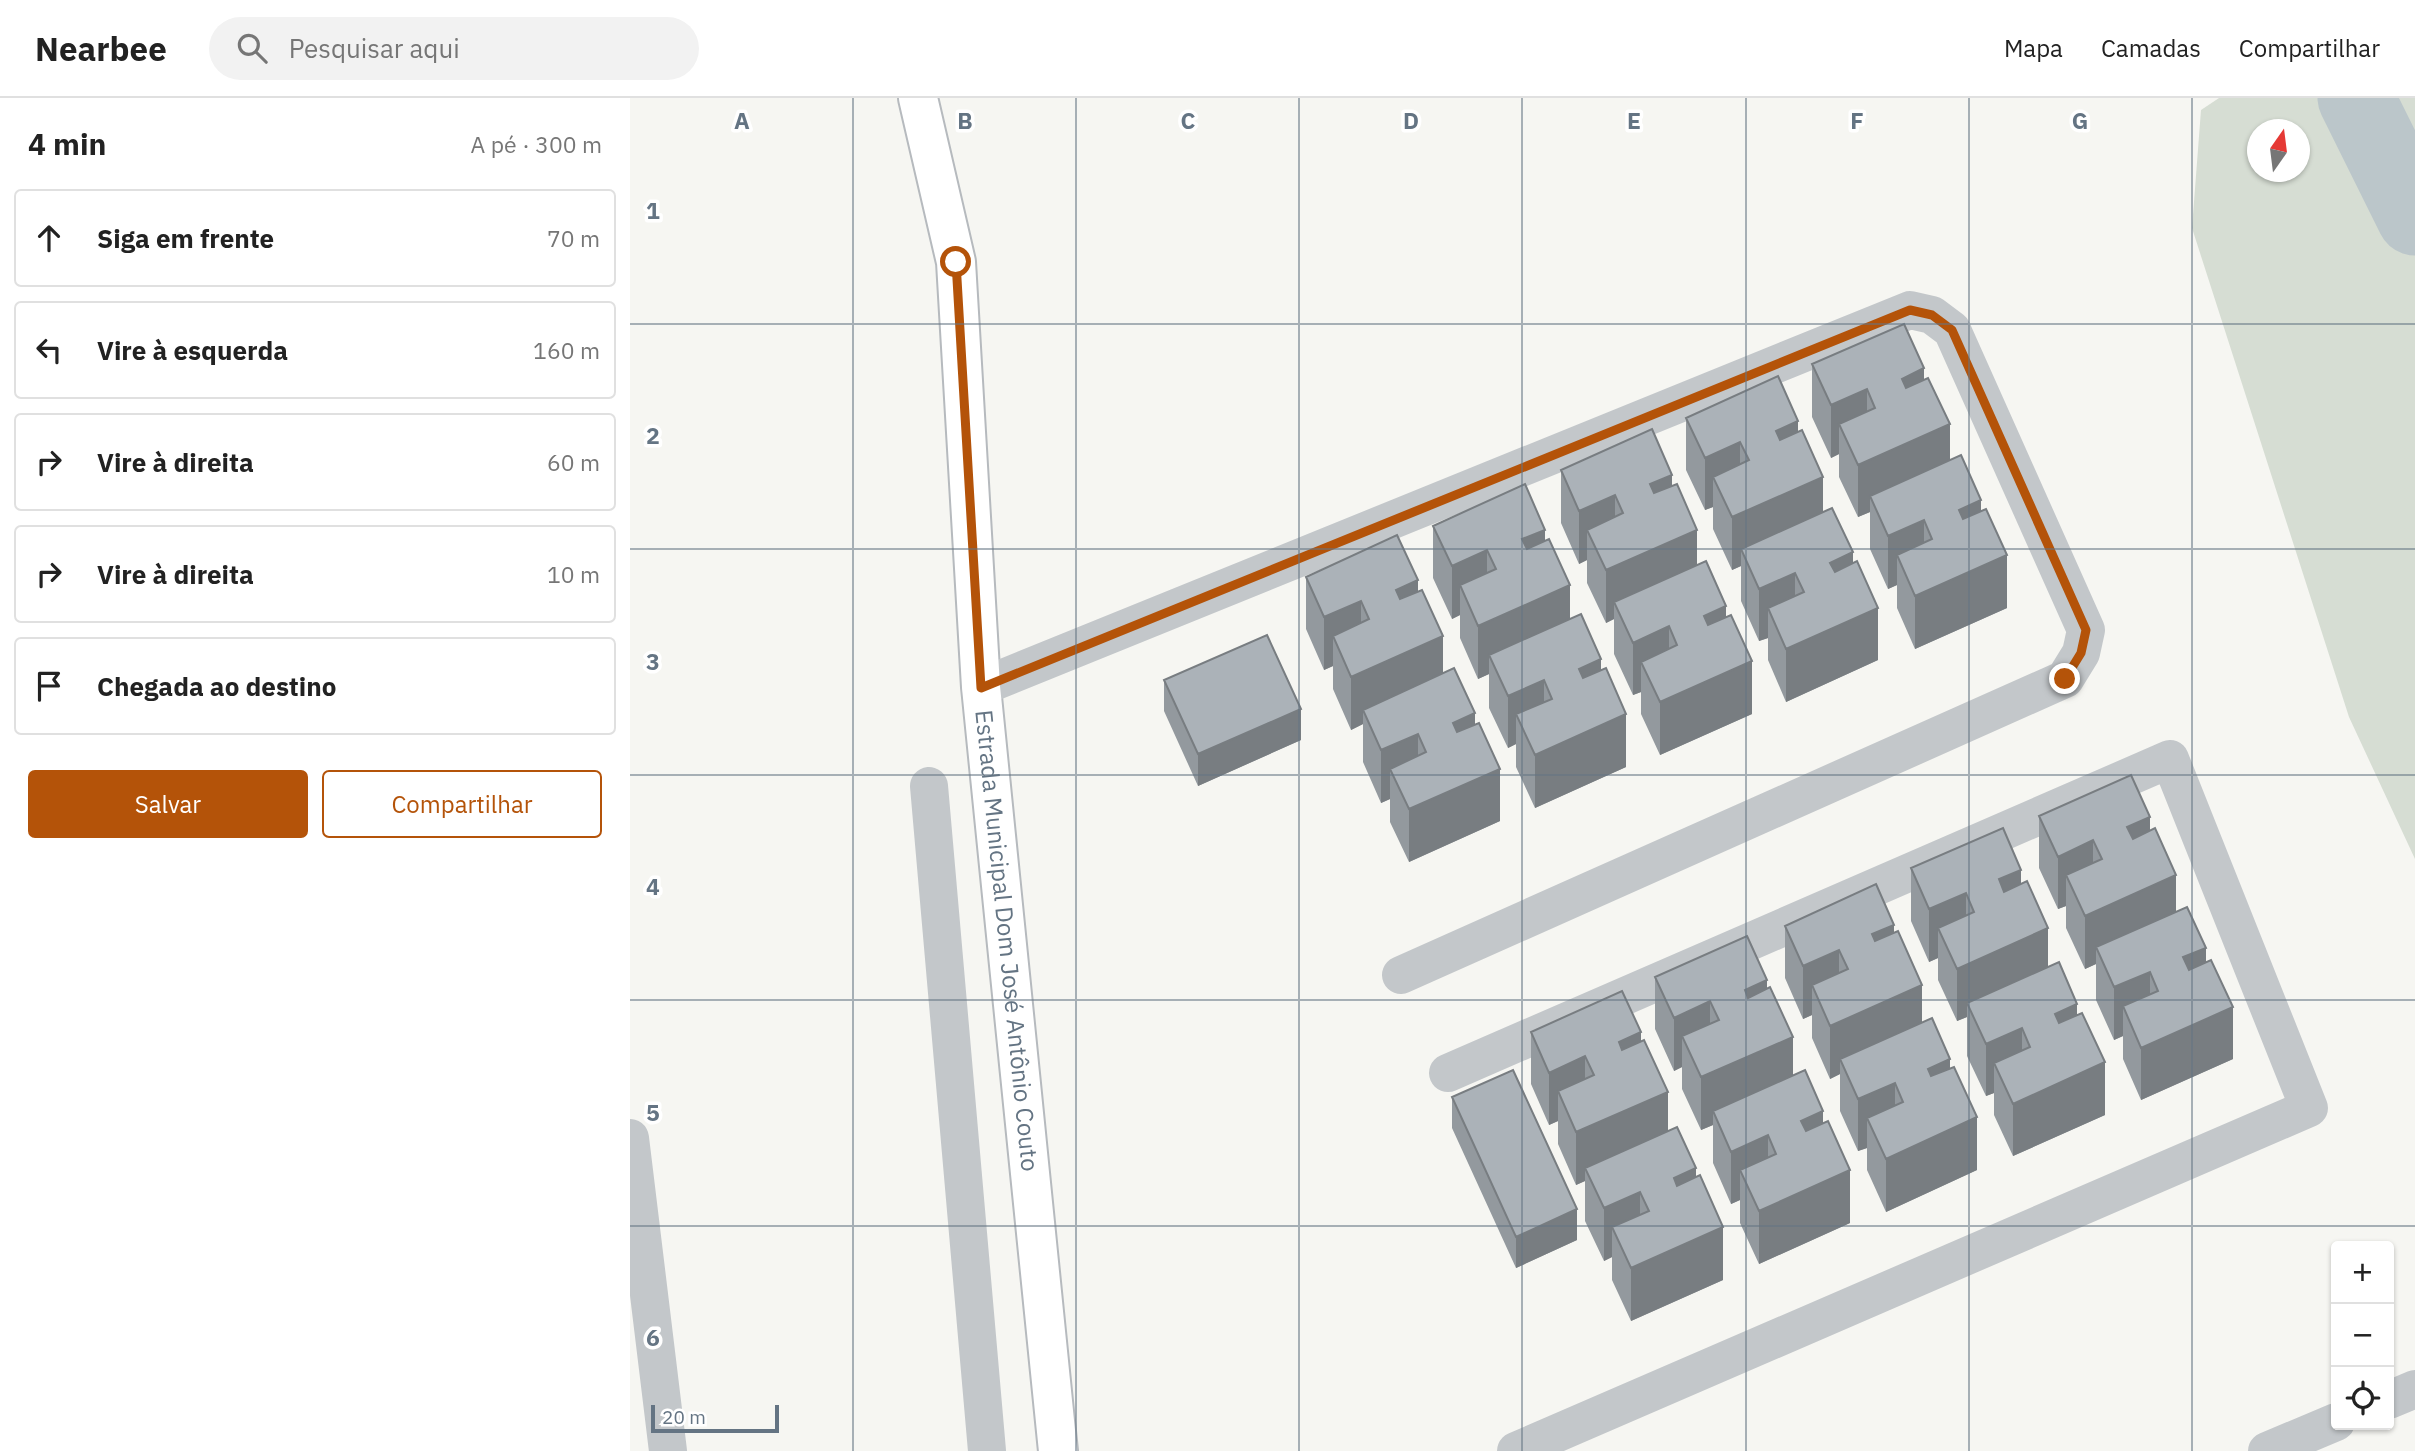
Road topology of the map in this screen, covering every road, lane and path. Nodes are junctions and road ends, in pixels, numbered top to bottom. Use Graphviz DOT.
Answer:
graph roads {
  1 [pos="918,98"];
  2 [pos="981,688"];
  3 [pos="929,786"];
  4 [pos="1401,975"];
  5 [pos="1448,1073"];
  6 [pos="630,1138"];
  7 [pos="2415,1389"];
  8 [pos="2394,1398"];
  9 [pos="2331,1424"];
  10 [pos="667,1451"];
  11 [pos="987,1451"];
  12 [pos="1058,1451"];
  13 [pos="1516,1451"];
  14 [pos="2267,1451"];
  1 -- 2 [label="main road, Estrada Municipal Dom José Antônio Couto"];
  2 -- 4 [label="street"];
  2 -- 12 [label="main road, Estrada Municipal Dom José Antônio Couto"];
  3 -- 11 [label="street"];
  5 -- 13 [label="street"];
  6 -- 10 [label="street"];
  7 -- 8 [label="street"];
  9 -- 14 [label="street"];
}
